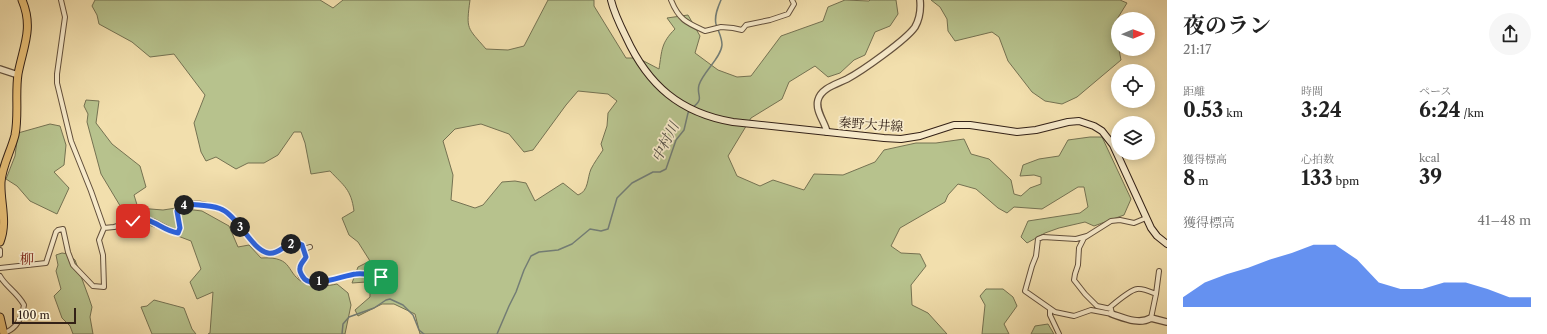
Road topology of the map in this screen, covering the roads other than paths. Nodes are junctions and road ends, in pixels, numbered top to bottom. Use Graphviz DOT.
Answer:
graph roads {
  1 [pos="22,0"];
  2 [pos="61,0"];
  3 [pos="611,0"];
  4 [pos="670,0"];
  5 [pos="792,0"];
  6 [pos="920,0"];
  7 [pos="0,69"];
  8 [pos="18,75"];
  9 [pos="827,132"];
  10 [pos="1146,218"];
  11 [pos="104,228"];
  12 [pos="1086,236"];
  13 [pos="0,242"];
  14 [pos="1167,244"];
  15 [pos="310,247"];
  16 [pos="304,249"];
  17 [pos="0,250"];
  18 [pos="0,255"];
  19 [pos="0,268"];
  20 [pos="1159,271"];
  21 [pos="0,276"];
  22 [pos="381,277"];
  23 [pos="1156,294"];
  24 [pos="1109,308"];
  25 [pos="1050,309"];
  26 [pos="1112,314"];
  27 [pos="0,317"];
  28 [pos="1151,318"];
  29 [pos="1167,322"];
  30 [pos="4,333"];
  31 [pos="1059,334"];
  1 -- 8 [label="main road"];
  2 -- 11 [label="street"];
  3 -- 9 [label="main road, 秦野大井線"];
  4 -- 5 [label="street"];
  6 -- 9 [label="street"];
  7 -- 8 [label="street"];
  8 -- 13 [label="main road"];
  9 -- 10 [label="main road, 秦野大井線"];
  10 -- 12 [label="street"];
  10 -- 14 [label="main road, 秦野大井線"];
  11 -- 16 [label="street"];
  11 -- 19 [label="street"];
  12 -- 24 [label="street"];
  12 -- 25 [label="street"];
  15 -- 16 [label="street"];
  16 -- 22 [label="street"];
  17 -- 18 [label="street"];
  20 -- 23 [label="street"];
  21 -- 30 [label="street"];
  23 -- 24 [label="street"];
  23 -- 28 [label="street"];
  24 -- 26 [label="street"];
  25 -- 26 [label="street"];
  25 -- 31 [label="street"];
  26 -- 28 [label="street"];
  27 -- 30 [label="main road"];
  28 -- 29 [label="street"];
}
